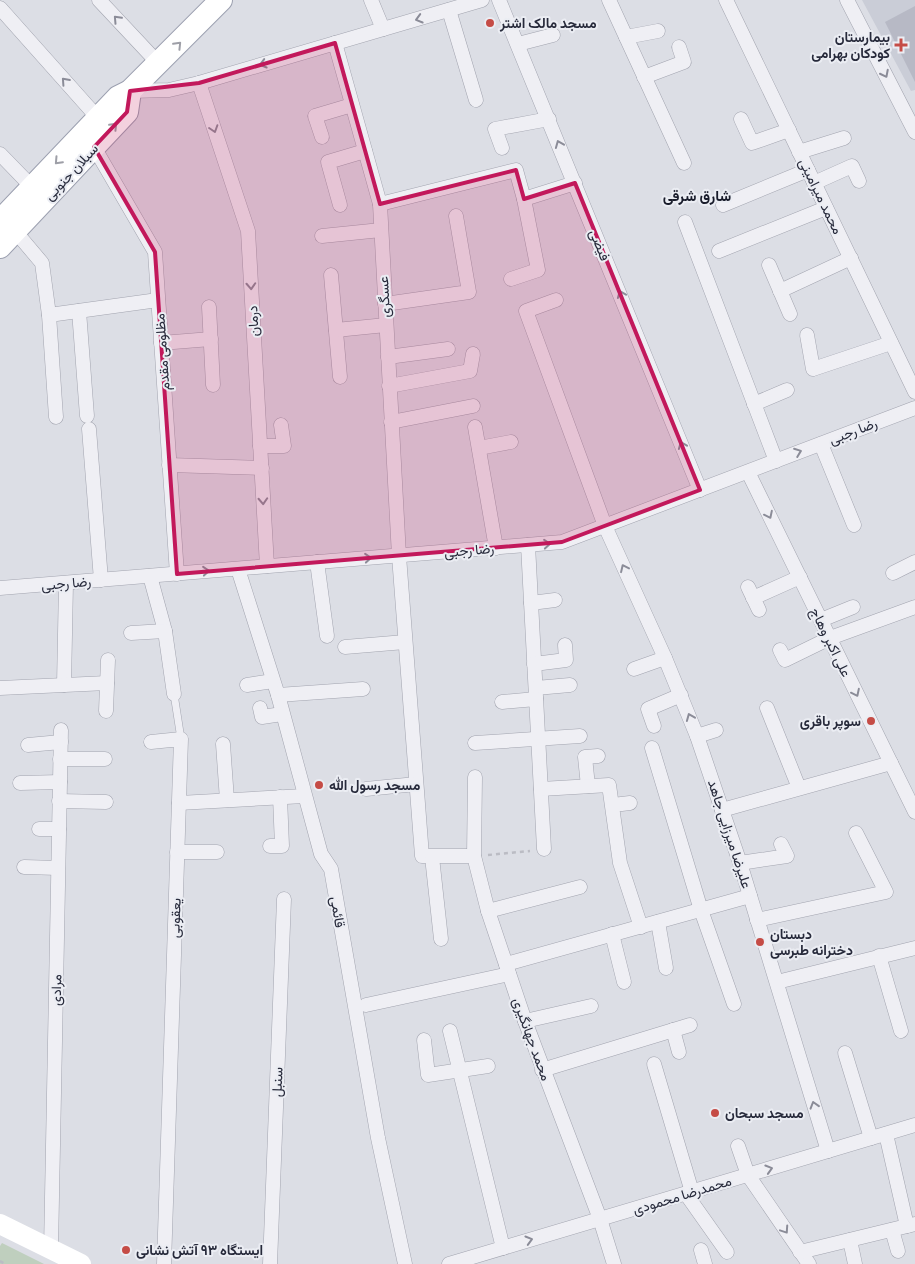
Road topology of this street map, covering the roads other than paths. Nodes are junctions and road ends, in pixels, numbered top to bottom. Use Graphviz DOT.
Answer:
graph roads {
  1 [pos="99,0"];
  2 [pos="221,0"];
  3 [pos="371,0"];
  4 [pos="482,0"];
  5 [pos="500,0"];
  6 [pos="608,0"];
  7 [pos="726,0"];
  8 [pos="847,0"];
  9 [pos="464,2"];
  10 [pos="0,8"];
  11 [pos="449,10"];
  12 [pos="383,29"];
  13 [pos="658,31"];
  14 [pos="552,35"];
  15 [pos="626,37"];
  16 [pos="335,44"];
  17 [pos="518,44"];
  18 [pos="679,47"];
  19 [pos="159,64"];
  20 [pos="644,77"];
  21 [pos="199,83"];
  22 [pos="130,91"];
  23 [pos="476,100"];
  24 [pos="352,105"];
  25 [pos="910,112"];
  26 [pos="98,118"];
  27 [pos="548,118"];
  28 [pos="741,118"];
  29 [pos="789,130"];
  30 [pos="915,132"];
  31 [pos="322,137"];
  32 [pos="844,138"];
  33 [pos="94,147"];
  34 [pos="502,148"];
  35 [pos="365,151"];
  36 [pos="800,152"];
  37 [pos="0,154"];
  38 [pos="684,163"];
  39 [pos="811,177"];
  40 [pos="859,181"];
  41 [pos="575,183"];
  42 [pos="39,194"];
  43 [pos="524,199"];
  44 [pos="380,204"];
  45 [pos="340,205"];
  46 [pos="723,205"];
  47 [pos="826,208"];
  48 [pos="456,216"];
  49 [pos="685,222"];
  50 [pos="381,230"];
  51 [pos="5,233"];
  52 [pos="322,236"];
  53 [pos="719,250"];
  54 [pos="850,258"];
  55 [pos="769,265"];
  56 [pos="331,275"];
  57 [pos="511,279"];
  58 [pos="780,291"];
  59 [pos="158,300"];
  60 [pos="556,300"];
  61 [pos="385,304"];
  62 [pos="210,307"];
  63 [pos="79,311"];
  64 [pos="790,314"];
  65 [pos="50,315"];
  66 [pos="386,325"];
  67 [pos="336,330"];
  68 [pos="807,335"];
  69 [pos="211,339"];
  70 [pos="161,343"];
  71 [pos="891,343"];
  72 [pos="448,349"];
  73 [pos="473,354"];
  74 [pos="388,357"];
  75 [pos="340,376"];
  76 [pos="213,385"];
  77 [pos="390,386"];
  78 [pos="787,390"];
  79 [pos="915,392"];
  80 [pos="754,404"];
  81 [pos="473,406"];
  82 [pos="915,408"];
  83 [pos="56,417"];
  84 [pos="391,422"];
  85 [pos="281,425"];
  86 [pos="475,427"];
  87 [pos="511,442"];
  88 [pos="821,444"];
  89 [pos="260,446"];
  90 [pos="478,448"];
  91 [pos="776,461"];
  92 [pos="169,465"];
  93 [pos="262,468"];
  94 [pos="748,472"];
  95 [pos="700,490"];
  96 [pos="854,525"];
  97 [pos="605,526"];
  98 [pos="528,545"];
  99 [pos="496,548"];
  100 [pos="399,556"];
  101 [pos="317,562"];
  102 [pos="915,562"];
  103 [pos="267,566"];
  104 [pos="238,569"];
  105 [pos="893,573"];
  106 [pos="177,574"];
  107 [pos="150,576"];
  108 [pos="800,578"];
  109 [pos="101,580"];
  110 [pos="66,583"];
  111 [pos="0,588"];
  112 [pos="753,599"];
  113 [pos="556,600"];
  114 [pos="531,604"];
  115 [pos="853,607"];
  116 [pos="915,607"];
  117 [pos="821,620"];
  118 [pos="165,631"];
  119 [pos="131,633"];
  120 [pos="326,636"];
  121 [pos="830,638"];
  122 [pos="405,642"];
  123 [pos="565,645"];
  124 [pos="345,647"];
  125 [pos="780,650"];
  126 [pos="665,658"];
  127 [pos="108,660"];
  128 [pos="534,664"];
  129 [pos="634,669"];
  130 [pos="273,681"];
  131 [pos="107,683"];
  132 [pos="64,685"];
  133 [pos="247,685"];
  134 [pos="570,685"];
  135 [pos="0,688"];
  136 [pos="363,689"];
  137 [pos="174,694"];
  138 [pos="536,694"];
  139 [pos="278,695"];
  140 [pos="681,695"];
  141 [pos="502,702"];
  142 [pos="260,708"];
  143 [pos="767,708"];
  144 [pos="106,711"];
  145 [pos="282,714"];
  146 [pos="654,726"];
  147 [pos="716,730"];
  148 [pos="580,736"];
  149 [pos="697,736"];
  150 [pos="538,738"];
  151 [pos="181,739"];
  152 [pos="151,742"];
  153 [pos="475,743"];
  154 [pos="28,744"];
  155 [pos="223,744"];
  156 [pos="652,748"];
  157 [pos="598,756"];
  158 [pos="60,759"];
  159 [pos="105,759"];
  160 [pos="891,763"];
  161 [pos="475,778"];
  162 [pos="60,782"];
  163 [pos="20,783"];
  164 [pos="416,784"];
  165 [pos="588,786"];
  166 [pos="799,788"];
  167 [pos="366,789"];
  168 [pos="541,789"];
  169 [pos="304,796"];
  170 [pos="280,797"];
  171 [pos="226,800"];
  172 [pos="59,802"];
  173 [pos="106,802"];
  174 [pos="630,803"];
  175 [pos="179,804"];
  176 [pos="613,805"];
  177 [pos="722,810"];
  178 [pos="915,812"];
  179 [pos="39,829"];
  180 [pos="59,829"];
  181 [pos="856,834"];
  182 [pos="781,844"];
  183 [pos="270,846"];
  184 [pos="544,849"];
  185 [pos="177,852"];
  186 [pos="217,852"];
  187 [pos="427,856"];
  188 [pos="474,856"];
  189 [pos="740,863"];
  190 [pos="24,867"];
  191 [pos="58,868"];
  192 [pos="580,887"];
  193 [pos="750,896"];
  194 [pos="284,899"];
  195 [pos="701,910"];
  196 [pos="488,911"];
  197 [pos="757,920"];
  198 [pos="658,922"];
  199 [pos="640,927"];
  200 [pos="612,934"];
  201 [pos="441,939"];
  202 [pos="915,948"];
  203 [pos="879,956"];
  204 [pos="666,968"];
  205 [pos="507,969"];
  206 [pos="624,982"];
  207 [pos="777,982"];
  208 [pos="734,1004"];
  209 [pos="366,1006"];
  210 [pos="591,1006"];
  211 [pos="525,1021"];
  212 [pos="690,1025"];
  213 [pos="673,1030"];
  214 [pos="450,1031"];
  215 [pos="902,1031"];
  216 [pos="424,1040"];
  217 [pos="679,1052"];
  218 [pos="845,1053"];
  219 [pos="654,1064"];
  220 [pos="488,1066"];
  221 [pos="461,1070"];
  222 [pos="542,1070"];
  223 [pos="915,1125"];
  224 [pos="886,1134"];
  225 [pos="871,1138"];
  226 [pos="738,1146"];
  227 [pos="828,1151"];
  228 [pos="748,1175"];
  229 [pos="689,1193"];
  230 [pos="600,1219"];
  231 [pos="0,1224"];
  232 [pos="911,1225"];
  233 [pos="892,1230"];
  234 [pos="850,1240"];
  235 [pos="503,1248"];
  236 [pos="52,1249"];
  237 [pos="701,1250"];
  238 [pos="898,1251"];
  239 [pos="727,1252"];
  240 [pos="805,1258"];
  241 [pos="81,1264"];
  242 [pos="164,1264"];
  243 [pos="270,1264"];
  244 [pos="405,1264"];
  245 [pos="449,1264"];
  246 [pos="614,1264"];
  247 [pos="705,1264"];
  248 [pos="855,1264"];
  19 -- 1 [label="street, one-way"];
  19 -- 2 [label="main road, سبلان جنوبی, one-way"];
  3 -- 12 [label="street"];
  4 -- 9 [label="street"];
  5 -- 17 [label="street, فیضی"];
  6 -- 15 [label="street"];
  7 -- 29 [label="street, محمد میرامینی"];
  8 -- 25 [label="street, one-way"];
  9 -- 11 [label="street"];
  26 -- 10 [label="street, one-way"];
  11 -- 12 [label="street, one-way"];
  11 -- 23 [label="street"];
  12 -- 16 [label="street"];
  13 -- 15 [label="street"];
  14 -- 17 [label="street"];
  15 -- 20 [label="street"];
  16 -- 21 [label="street, one-way"];
  16 -- 24 [label="street, عسگری"];
  17 -- 27 [label="street, فیضی"];
  18 -- 20 [label="street"];
  19 -- 22 [label="main road, سبلان جنوبی"];
  20 -- 38 [label="street"];
  21 -- 22 [label="street"];
  21 -- 89 [label="street, درمان, one-way"];
  22 -- 26 [label="main road, سبلان جنوبی"];
  33 -- 22 [label="main road, سبلان جنوبی, one-way"];
  24 -- 31 [label="street"];
  24 -- 35 [label="street, عسگری"];
  25 -- 30 [label="street"];
  26 -- 42 [label="main road, سبلان جنوبی, one-way"];
  27 -- 34 [label="street"];
  41 -- 27 [label="street, فیضی, one-way"];
  28 -- 29 [label="street"];
  29 -- 36 [label="street, محمد میرامینی"];
  32 -- 36 [label="street"];
  33 -- 42 [label="main road, سبلان جنوبی"];
  33 -- 59 [label="street, مظلومی مقدم"];
  35 -- 44 [label="street, عسگری"];
  35 -- 45 [label="street"];
  36 -- 39 [label="street, محمد میرامینی"];
  37 -- 42 [label="street"];
  39 -- 40 [label="street"];
  39 -- 46 [label="street"];
  39 -- 47 [label="street, محمد میرامینی"];
  41 -- 43 [label="street"];
  95 -- 41 [label="street, فیضی, one-way"];
  42 -- 51 [label="main road, سبلان جنوبی"];
  43 -- 44 [label="street"];
  43 -- 57 [label="street"];
  44 -- 50 [label="street, عسگری"];
  47 -- 53 [label="street"];
  47 -- 54 [label="street, محمد میرامینی"];
  48 -- 61 [label="street"];
  49 -- 80 [label="street"];
  50 -- 52 [label="street"];
  50 -- 61 [label="street, عسگری"];
  51 -- 65 [label="street"];
  54 -- 58 [label="street"];
  54 -- 71 [label="street, محمد میرامینی"];
  55 -- 58 [label="street"];
  56 -- 67 [label="street"];
  58 -- 64 [label="street"];
  59 -- 63 [label="street"];
  59 -- 70 [label="street, مظلومی مقدم"];
  60 -- 97 [label="street, علیرضا میرزایی جاهد"];
  61 -- 66 [label="street, عسگری"];
  62 -- 69 [label="street"];
  63 -- 65 [label="street"];
  63 -- 109 [label="street"];
  65 -- 83 [label="street"];
  66 -- 67 [label="street"];
  66 -- 74 [label="street, عسگری"];
  67 -- 75 [label="street"];
  68 -- 71 [label="street"];
  69 -- 70 [label="street"];
  69 -- 76 [label="street"];
  70 -- 92 [label="street, مظلومی مقدم"];
  71 -- 79 [label="street, محمد میرامینی"];
  72 -- 74 [label="street"];
  73 -- 77 [label="street"];
  74 -- 77 [label="street, عسگری"];
  77 -- 84 [label="street, عسگری"];
  78 -- 80 [label="street"];
  80 -- 91 [label="street"];
  81 -- 84 [label="street"];
  82 -- 88 [label="street, رضا رجبی"];
  84 -- 100 [label="street, عسگری"];
  85 -- 89 [label="street"];
  86 -- 90 [label="street"];
  87 -- 90 [label="street"];
  91 -- 88 [label="street, رضا رجبی, one-way"];
  88 -- 96 [label="street"];
  89 -- 93 [label="street, درمان"];
  90 -- 99 [label="street"];
  91 -- 94 [label="street, رضا رجبی"];
  92 -- 93 [label="street"];
  92 -- 106 [label="street, مظلومی مقدم"];
  93 -- 103 [label="street, درمان, one-way"];
  94 -- 95 [label="street, رضا رجبی"];
  94 -- 108 [label="street, علی اکبر وهاج, one-way"];
  95 -- 97 [label="street, رضا رجبی"];
  98 -- 97 [label="street, رضا رجبی, one-way"];
  126 -- 97 [label="street, علیرضا میرزایی جاهد, one-way"];
  98 -- 99 [label="street, رضا رجبی"];
  98 -- 114 [label="street"];
  99 -- 100 [label="street, رضا رجبی"];
  101 -- 100 [label="street, رضا رجبی, one-way"];
  100 -- 122 [label="street, عسگری"];
  101 -- 103 [label="street, رضا رجبی"];
  101 -- 120 [label="street"];
  102 -- 105 [label="street"];
  103 -- 104 [label="street, رضا رجبی"];
  106 -- 104 [label="street, رضا رجبی, one-way"];
  104 -- 130 [label="street, قائمی"];
  106 -- 107 [label="street, رضا رجبی"];
  107 -- 109 [label="street, رضا رجبی"];
  107 -- 118 [label="street, یعقوبی"];
  108 -- 112 [label="street"];
  108 -- 117 [label="street, علی اکبر وهاج"];
  109 -- 110 [label="street, رضا رجبی"];
  110 -- 111 [label="street, رضا رجبی"];
  110 -- 132 [label="street"];
  113 -- 114 [label="street"];
  114 -- 128 [label="street"];
  115 -- 117 [label="street"];
  116 -- 121 [label="street"];
  117 -- 121 [label="street, علی اکبر وهاج"];
  118 -- 119 [label="street"];
  118 -- 137 [label="street, یعقوبی"];
  121 -- 125 [label="street"];
  121 -- 160 [label="street, علی اکبر وهاج, one-way"];
  122 -- 124 [label="street"];
  122 -- 164 [label="street, عسگری"];
  123 -- 128 [label="street"];
  126 -- 129 [label="street"];
  126 -- 140 [label="street, علیرضا میرزایی جاهد"];
  127 -- 131 [label="street"];
  128 -- 138 [label="street"];
  130 -- 133 [label="street"];
  130 -- 139 [label="street, قائمی"];
  131 -- 132 [label="street"];
  131 -- 144 [label="street"];
  132 -- 135 [label="street"];
  134 -- 138 [label="street"];
  136 -- 139 [label="street"];
  137 -- 151 [label="lane, یعقوبی"];
  138 -- 141 [label="street"];
  138 -- 150 [label="street"];
  139 -- 145 [label="street, قائمی"];
  140 -- 146 [label="street"];
  149 -- 140 [label="street, علیرضا میرزایی جاهد, one-way"];
  142 -- 145 [label="street"];
  143 -- 166 [label="street"];
  145 -- 169 [label="street, قائمی"];
  147 -- 149 [label="street"];
  148 -- 150 [label="street"];
  149 -- 177 [label="street, علیرضا میرزایی جاهد"];
  150 -- 153 [label="street"];
  150 -- 168 [label="street"];
  151 -- 152 [label="street"];
  151 -- 175 [label="street, یعقوبی"];
  154 -- 158 [label="street, مرادی"];
  155 -- 171 [label="street"];
  156 -- 195 [label="street"];
  157 -- 165 [label="street"];
  158 -- 159 [label="street"];
  158 -- 162 [label="street, مرادی"];
  160 -- 166 [label="street"];
  160 -- 178 [label="street, علی اکبر وهاج"];
  161 -- 188 [label="street, محمد جهانگیری"];
  162 -- 163 [label="street"];
  162 -- 172 [label="street, مرادی"];
  164 -- 167 [label="street"];
  164 -- 187 [label="street, عسگری"];
  165 -- 168 [label="street"];
  165 -- 176 [label="street"];
  166 -- 177 [label="street"];
  168 -- 184 [label="street"];
  169 -- 170 [label="street"];
  169 -- 244 [label="street, قائمی"];
  170 -- 171 [label="street"];
  170 -- 183 [label="street"];
  171 -- 175 [label="street"];
  172 -- 173 [label="street"];
  172 -- 180 [label="street, مرادی"];
  174 -- 176 [label="street"];
  175 -- 185 [label="street, یعقوبی"];
  176 -- 199 [label="street"];
  177 -- 189 [label="street, علیرضا میرزایی جاهد"];
  179 -- 180 [label="street"];
  180 -- 191 [label="street, مرادی"];
  181 -- 197 [label="street"];
  182 -- 189 [label="street"];
  185 -- 186 [label="street"];
  185 -- 242 [label="street, یعقوبی"];
  187 -- 188 [label="street"];
  187 -- 201 [label="street, عسگری"];
  188 -- 196 [label="street, محمد جهانگیری"];
  189 -- 193 [label="street, علیرضا میرزایی جاهد"];
  190 -- 191 [label="street"];
  191 -- 236 [label="street, مرادی"];
  192 -- 196 [label="street"];
  193 -- 195 [label="street"];
  193 -- 197 [label="street, علیرضا میرزایی جاهد"];
  194 -- 243 [label="street, سنبل"];
  195 -- 198 [label="street"];
  195 -- 208 [label="street"];
  196 -- 205 [label="street, محمد جهانگیری"];
  197 -- 207 [label="street, علیرضا میرزایی جاهد"];
  198 -- 199 [label="street"];
  198 -- 204 [label="street"];
  199 -- 200 [label="street"];
  200 -- 205 [label="street"];
  200 -- 206 [label="street"];
  202 -- 203 [label="street"];
  203 -- 207 [label="street"];
  203 -- 215 [label="street"];
  205 -- 209 [label="street"];
  205 -- 211 [label="street, محمد جهانگیری"];
  227 -- 207 [label="street, علیرضا میرزایی جاهد, one-way"];
  210 -- 211 [label="street"];
  211 -- 222 [label="street, محمد جهانگیری"];
  212 -- 213 [label="street"];
  213 -- 217 [label="street"];
  213 -- 222 [label="street"];
  214 -- 221 [label="street"];
  216 -- 221 [label="street"];
  218 -- 225 [label="street"];
  219 -- 229 [label="street"];
  220 -- 221 [label="street"];
  221 -- 235 [label="street"];
  222 -- 230 [label="street, محمد جهانگیری"];
  223 -- 224 [label="street, محمدرضا محمودی"];
  224 -- 225 [label="street, محمدرضا محمودی"];
  224 -- 232 [label="street"];
  225 -- 227 [label="street, محمدرضا محمودی"];
  226 -- 228 [label="street"];
  228 -- 227 [label="street, محمدرضا محمودی, one-way"];
  228 -- 229 [label="street, محمدرضا محمودی"];
  228 -- 240 [label="street, one-way"];
  229 -- 230 [label="street, محمدرضا محمودی"];
  229 -- 239 [label="street"];
  235 -- 230 [label="street, محمدرضا محمودی, one-way"];
  230 -- 246 [label="street, محمد جهانگیری"];
  231 -- 236 [label="main road"];
  232 -- 233 [label="street"];
  233 -- 234 [label="street"];
  233 -- 238 [label="street"];
  234 -- 240 [label="street"];
  234 -- 248 [label="street"];
  235 -- 245 [label="street, محمدرضا محمودی"];
  236 -- 241 [label="main road"];
  237 -- 247 [label="street"];
}
